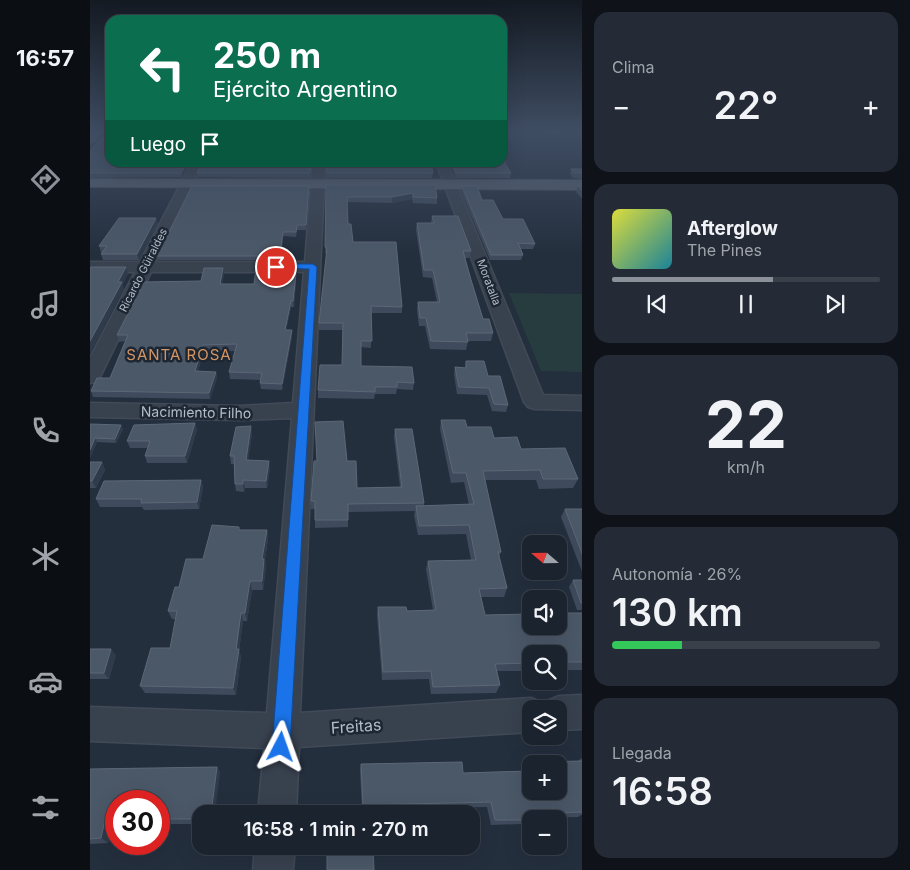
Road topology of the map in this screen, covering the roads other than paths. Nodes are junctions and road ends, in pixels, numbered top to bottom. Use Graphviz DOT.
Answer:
graph roads {
  1 [pos="194,171"];
  2 [pos="444,171"];
  3 [pos="319,173"];
  4 [pos="90,183"];
  5 [pos="188,184"];
  6 [pos="449,184"];
  7 [pos="582,186"];
  8 [pos="90,267"];
  9 [pos="144,267"];
  10 [pos="313,267"];
  11 [pos="90,377"];
  12 [pos="582,403"];
  13 [pos="90,410"];
  14 [pos="303,410"];
  15 [pos="582,712"];
  16 [pos="567,713"];
  17 [pos="522,716"];
  18 [pos="90,724"];
  19 [pos="282,731"];
  20 [pos="278,805"];
  21 [pos="274,855"];
  22 [pos="273,870"];
  1 -- 5 [label="street, Ricardo Güiraldes"];
  2 -- 6 [label="street, Moratalla"];
  3 -- 5 [label="main road"];
  3 -- 6 [label="main road"];
  3 -- 10 [label="street"];
  4 -- 5 [label="main road"];
  5 -- 9 [label="street, Ricardo Güiraldes"];
  6 -- 7 [label="main road"];
  6 -- 12 [label="street, Moratalla"];
  8 -- 9 [label="street"];
  9 -- 10 [label="street"];
  9 -- 11 [label="street, Ricardo Güiraldes"];
  10 -- 14 [label="street"];
  13 -- 14 [label="street, Nacimiento Filho"];
  14 -- 19 [label="street"];
  15 -- 16 [label="street"];
  17 -- 19 [label="street, Freitas"];
  18 -- 19 [label="street, Freitas"];
  19 -- 20 [label="street"];
  21 -- 22 [label="street"];
}
